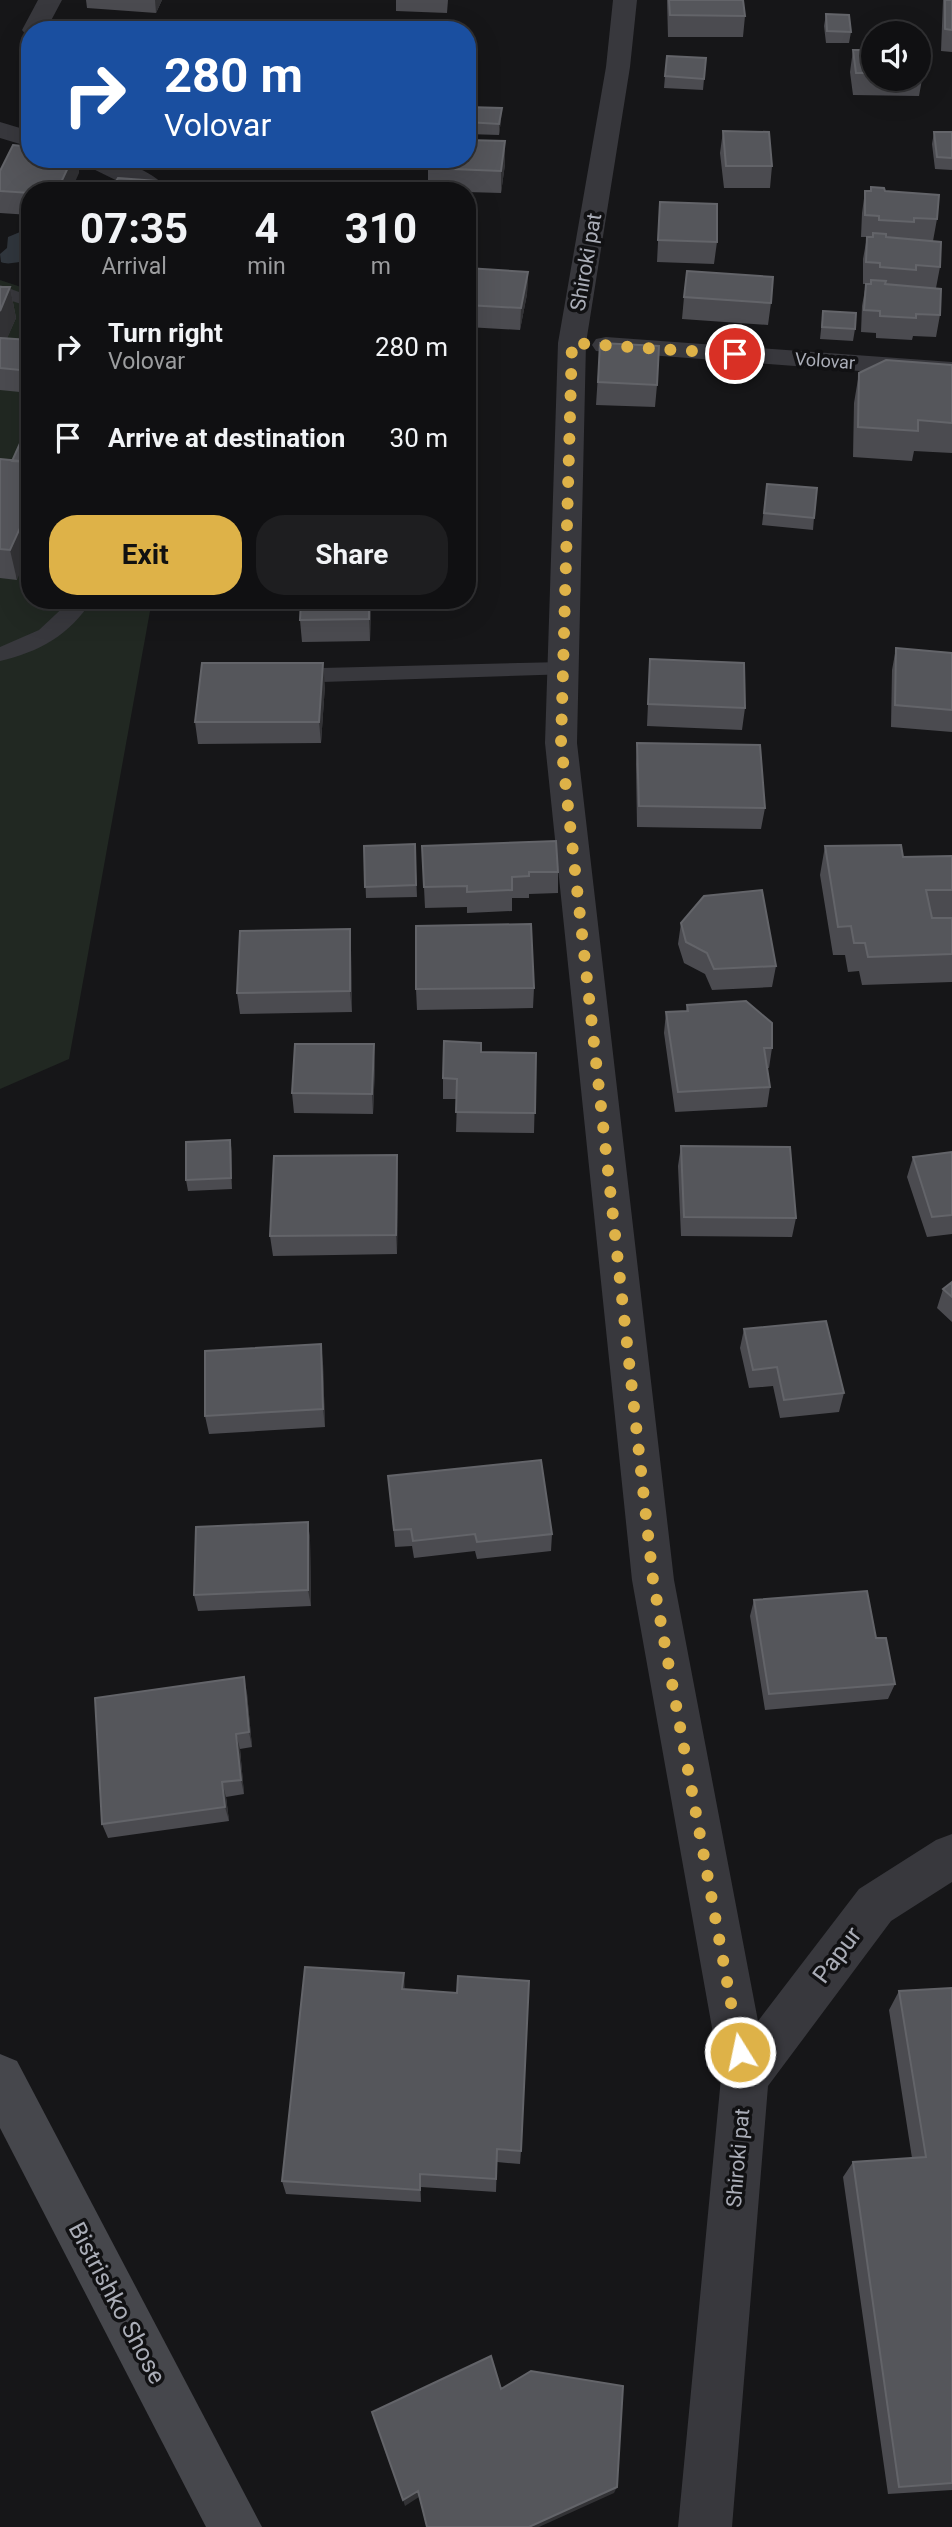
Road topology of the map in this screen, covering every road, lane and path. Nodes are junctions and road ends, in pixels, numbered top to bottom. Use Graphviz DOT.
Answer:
graph roads {
  1 [pos="50,0"];
  2 [pos="625,0"];
  3 [pos="39,21"];
  4 [pos="0,130"];
  5 [pos="21,136"];
  6 [pos="113,168"];
  7 [pos="142,182"];
  8 [pos="0,291"];
  9 [pos="21,299"];
  10 [pos="572,343"];
  11 [pos="952,370"];
  12 [pos="76,609"];
  13 [pos="0,654"];
  14 [pos="564,669"];
  15 [pos="322,675"];
  16 [pos="952,1856"];
  17 [pos="0,2078"];
  18 [pos="745,2078"];
  19 [pos="235,2527"];
  20 [pos="705,2527"];
  1 -- 3 [label="street"];
  2 -- 10 [label="street, Shiroki pat"];
  4 -- 5 [label="street"];
  6 -- 7 [label="street"];
  8 -- 9 [label="lane"];
  10 -- 11 [label="street, Volovar"];
  10 -- 14 [label="street, Shiroki pat"];
  12 -- 13 [label="lane"];
  14 -- 15 [label="lane"];
  14 -- 18 [label="street, Shiroki pat"];
  16 -- 18 [label="street, Papur"];
  17 -- 19 [label="street, Bistrishko Shose"];
  18 -- 20 [label="street, Shiroki pat"];
}
